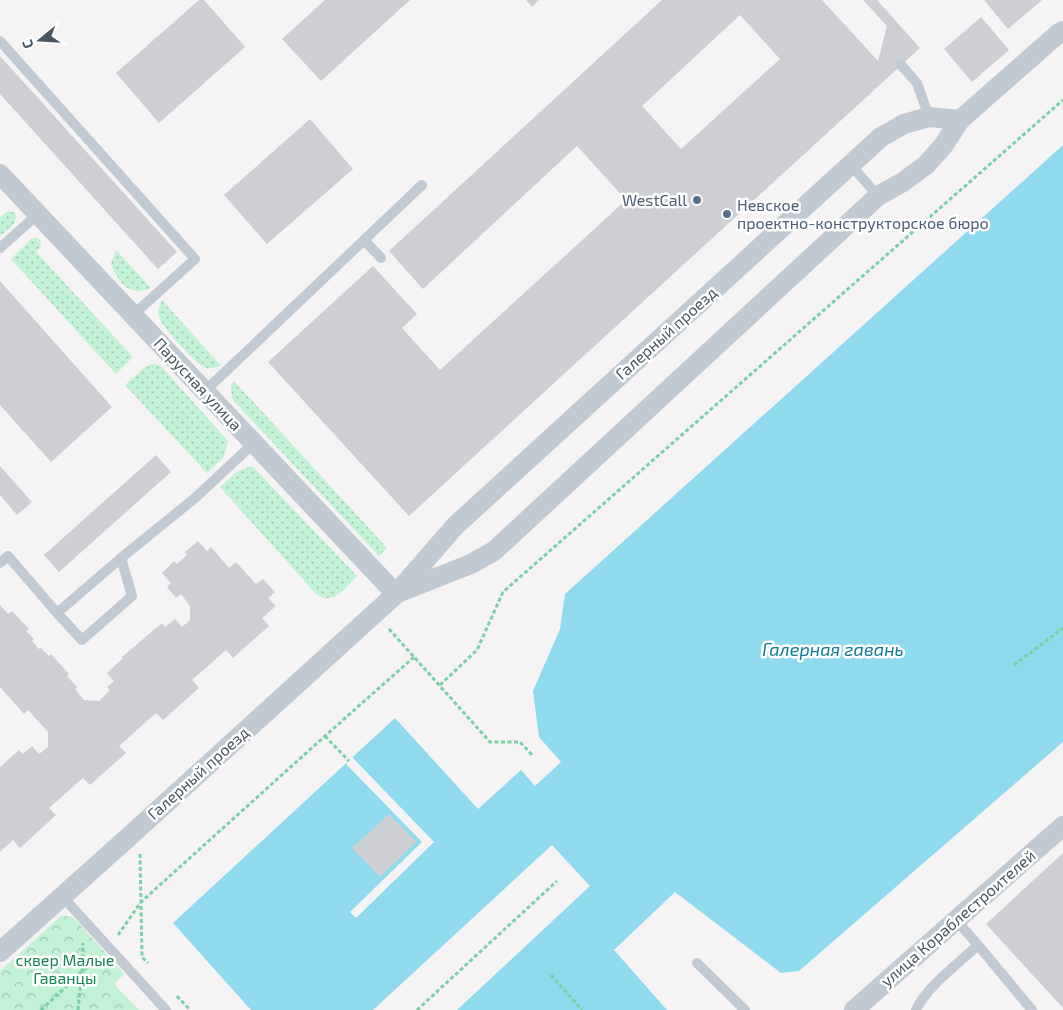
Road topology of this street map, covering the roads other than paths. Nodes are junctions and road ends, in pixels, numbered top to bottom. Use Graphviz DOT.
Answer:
graph roads {
  1 [pos="1063,31"];
  2 [pos="0,41"];
  3 [pos="901,65"];
  4 [pos="929,117"];
  5 [pos="960,120"];
  6 [pos="850,164"];
  7 [pos="0,174"];
  8 [pos="422,185"];
  9 [pos="878,196"];
  10 [pos="38,214"];
  11 [pos="364,240"];
  12 [pos="0,248"];
  13 [pos="381,258"];
  14 [pos="133,315"];
  15 [pos="205,391"];
  16 [pos="254,443"];
  17 [pos="121,558"];
  18 [pos="0,563"];
  19 [pos="396,594"];
  20 [pos="57,613"];
  21 [pos="1063,826"];
  22 [pos="62,896"];
  23 [pos="956,920"];
  24 [pos="978,946"];
  25 [pos="0,952"];
  26 [pos="697,963"];
  27 [pos="166,1010"];
  28 [pos="745,1010"];
  29 [pos="854,1010"];
  30 [pos="916,1010"];
  31 [pos="1032,1010"];
  1 -- 5 [label="street, Галерный проезд"];
  2 -- 14 [label="lane"];
  3 -- 4 [label="lane"];
  4 -- 5 [label="street, Галерный проезд"];
  4 -- 6 [label="street, Галерный проезд"];
  5 -- 9 [label="street, Галерный проезд"];
  6 -- 9 [label="lane"];
  6 -- 19 [label="street, Галерный проезд"];
  7 -- 10 [label="street, Парусная улица"];
  8 -- 11 [label="lane"];
  9 -- 19 [label="street, Галерный проезд"];
  10 -- 12 [label="lane"];
  10 -- 14 [label="street, Парусная улица"];
  11 -- 13 [label="lane"];
  11 -- 15 [label="lane"];
  14 -- 15 [label="street, Парусная улица"];
  15 -- 16 [label="street, Парусная улица"];
  16 -- 17 [label="lane"];
  16 -- 19 [label="street, Парусная улица"];
  17 -- 20 [label="lane"];
  17 -- 20 [label="lane"];
  18 -- 20 [label="lane"];
  19 -- 22 [label="street, Галерный проезд"];
  21 -- 23 [label="street, улица Кораблестроителей"];
  22 -- 25 [label="street, Галерный проезд"];
  22 -- 27 [label="lane"];
  23 -- 24 [label="lane"];
  23 -- 29 [label="street, улица Кораблестроителей"];
  24 -- 30 [label="lane"];
  24 -- 31 [label="lane"];
  26 -- 28 [label="lane"];
}
